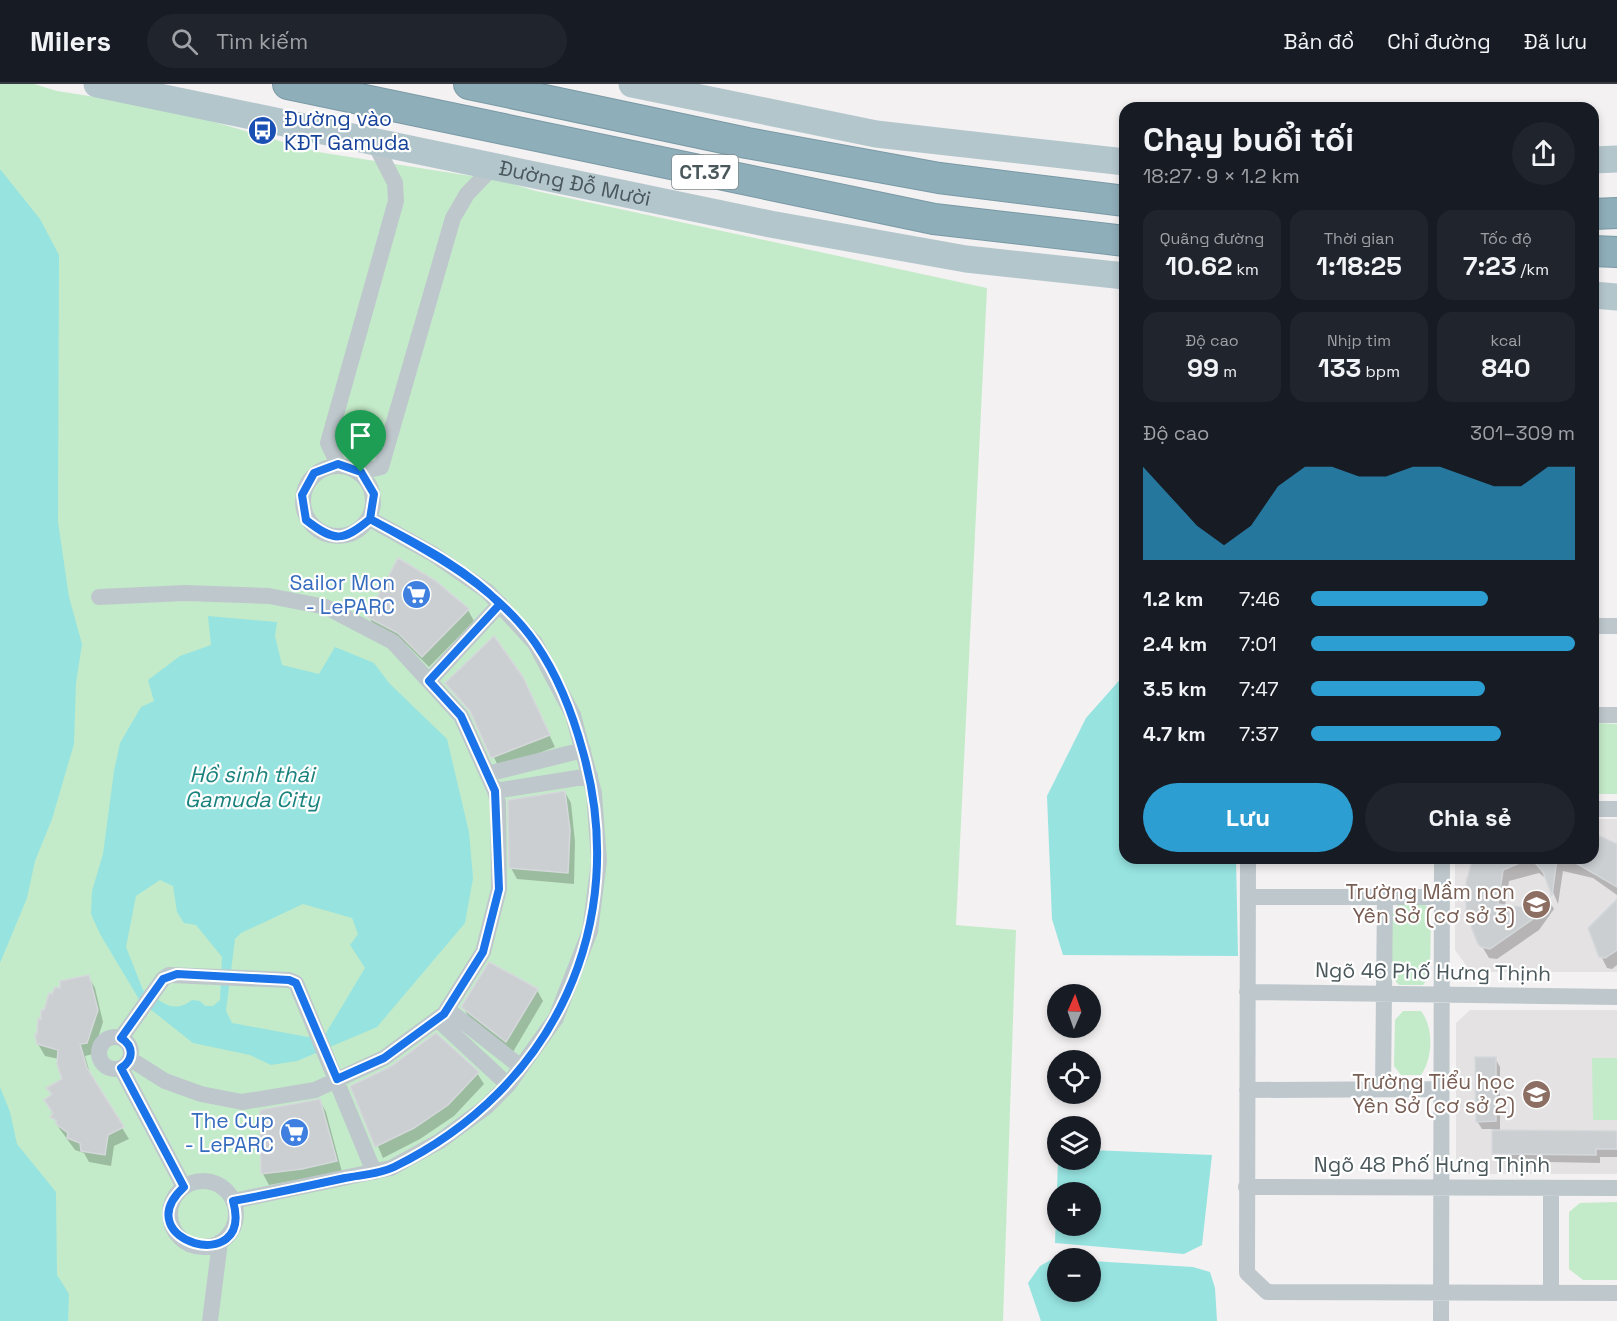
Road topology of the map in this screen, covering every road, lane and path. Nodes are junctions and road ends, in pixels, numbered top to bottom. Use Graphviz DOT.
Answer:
graph roads {
  1 [pos="96,84"];
  2 [pos="288,84"];
  3 [pos="469,84"];
  4 [pos="632,84"];
  5 [pos="374,142"];
  6 [pos="1617,159"];
  7 [pos="1599,160"];
  8 [pos="1119,161"];
  9 [pos="493,166"];
  10 [pos="1119,200"];
  11 [pos="1617,213"];
  12 [pos="1599,214"];
  13 [pos="1119,240"];
  14 [pos="1599,251"];
  15 [pos="1617,252"];
  16 [pos="1119,275"];
  17 [pos="1599,296"];
  18 [pos="1617,297"];
  19 [pos="338,464"];
  20 [pos="361,472"];
  21 [pos="370,519"];
  22 [pos="99,597"];
  23 [pos="503,608"];
  24 [pos="1599,626"];
  25 [pos="1617,626"];
  26 [pos="431,683"];
  27 [pos="1599,715"];
  28 [pos="1617,715"];
  29 [pos="583,750"];
  30 [pos="487,774"];
  31 [pos="590,776"];
  32 [pos="495,791"];
  33 [pos="1599,809"];
  34 [pos="1617,809"];
  35 [pos="1248,864"];
  36 [pos="1442,864"];
  37 [pos="1248,897"];
  38 [pos="1385,897"];
  39 [pos="1442,897"];
  40 [pos="1247,992"];
  41 [pos="1384,994"];
  42 [pos="1442,995"];
  43 [pos="1617,998"];
  44 [pos="442,1014"];
  45 [pos="121,1038"];
  46 [pos="125,1064"];
  47 [pos="521,1067"];
  48 [pos="337,1079"];
  49 [pos="508,1085"];
  50 [pos="1383,1089"];
  51 [pos="1441,1089"];
  52 [pos="1247,1090"];
  53 [pos="374,1172"];
  54 [pos="184,1187"];
  55 [pos="1246,1187"];
  56 [pos="1441,1187"];
  57 [pos="1551,1188"];
  58 [pos="1617,1188"];
  59 [pos="233,1201"];
  60 [pos="220,1242"];
  61 [pos="1441,1292"];
  62 [pos="1551,1292"];
  63 [pos="1617,1293"];
  64 [pos="210,1321"];
  65 [pos="1440,1321"];
  1 -- 5 [label="main road, Đường Đỗ Mười"];
  2 -- 13 [label="highway, CT.37"];
  3 -- 10 [label="highway, CT.37"];
  4 -- 8 [label="main road"];
  5 -- 9 [label="main road, Đường Đỗ Mười"];
  5 -- 19 [label="street"];
  6 -- 7 [label="main road"];
  9 -- 16 [label="main road, Đường Đỗ Mười"];
  9 -- 20 [label="street"];
  11 -- 12 [label="highway"];
  14 -- 15 [label="highway"];
  17 -- 18 [label="main road"];
  19 -- 20 [label="street"];
  19 -- 21 [label="street"];
  20 -- 21 [label="street"];
  21 -- 23 [label="street"];
  22 -- 26 [label="street"];
  23 -- 26 [label="street"];
  23 -- 29 [label="street"];
  24 -- 25 [label="street"];
  26 -- 30 [label="street"];
  27 -- 28 [label="street"];
  29 -- 30 [label="street"];
  29 -- 31 [label="street"];
  30 -- 32 [label="street"];
  31 -- 32 [label="street"];
  31 -- 47 [label="street"];
  32 -- 44 [label="street"];
  33 -- 34 [label="street"];
  35 -- 37 [label="street"];
  36 -- 39 [label="street"];
  37 -- 38 [label="street"];
  37 -- 40 [label="street"];
  38 -- 39 [label="street"];
  38 -- 41 [label="street"];
  39 -- 42 [label="street"];
  40 -- 41 [label="street, Ngõ 46 Phố Hưng Thịnh"];
  40 -- 52 [label="street"];
  41 -- 42 [label="street, Ngõ 46 Phố Hưng Thịnh"];
  41 -- 50 [label="street"];
  42 -- 43 [label="street, Ngõ 46 Phố Hưng Thịnh"];
  42 -- 51 [label="street"];
  44 -- 47 [label="street"];
  44 -- 48 [label="street"];
  44 -- 49 [label="street"];
  45 -- 46 [label="street"];
  45 -- 46 [label="street"];
  45 -- 48 [label="street"];
  46 -- 48 [label="street"];
  46 -- 54 [label="street"];
  47 -- 49 [label="street"];
  48 -- 53 [label="street"];
  49 -- 53 [label="street"];
  50 -- 51 [label="street"];
  50 -- 52 [label="street"];
  51 -- 56 [label="street"];
  52 -- 55 [label="street"];
  53 -- 59 [label="street"];
  54 -- 59 [label="street"];
  54 -- 60 [label="street"];
  55 -- 56 [label="street, Ngõ 48 Phố Hưng Thịnh"];
  55 -- 61 [label="street"];
  56 -- 57 [label="street, Ngõ 48 Phố Hưng Thịnh"];
  56 -- 61 [label="street"];
  57 -- 58 [label="street, Ngõ 48 Phố Hưng Thịnh"];
  57 -- 62 [label="street"];
  59 -- 60 [label="street"];
  60 -- 64 [label="street"];
  61 -- 62 [label="street"];
  61 -- 65 [label="street"];
  62 -- 63 [label="street"];
}
